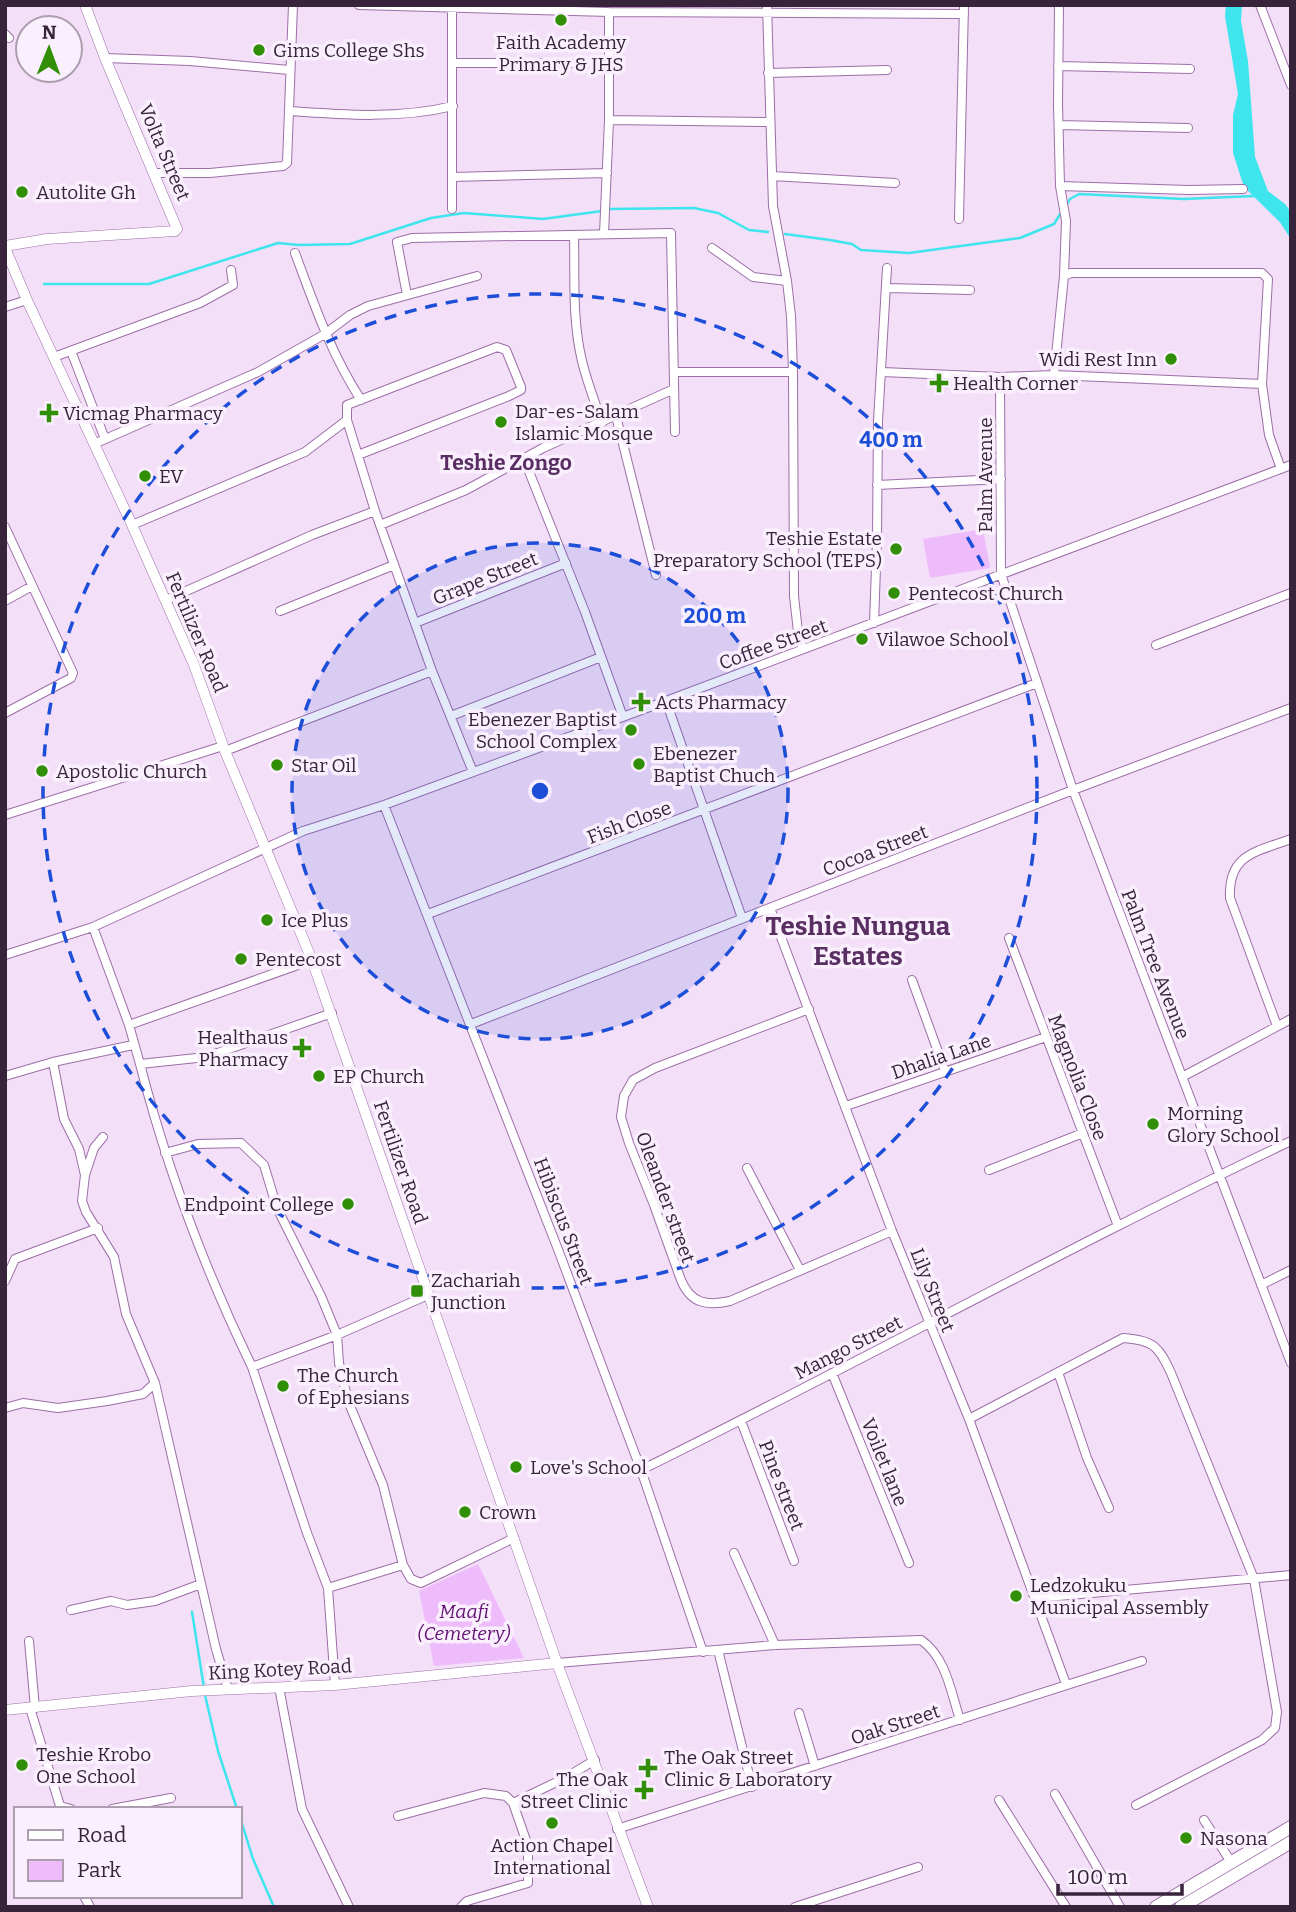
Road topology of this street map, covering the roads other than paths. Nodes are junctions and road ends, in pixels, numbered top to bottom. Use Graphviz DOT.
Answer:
graph roads {
  1 [pos="85,5"];
  2 [pos="293,5"];
  3 [pos="359,5"];
  4 [pos="1059,5"];
  5 [pos="1260,5"];
  6 [pos="452,9"];
  7 [pos="767,9"];
  8 [pos="964,10"];
  9 [pos="609,12"];
  10 [pos="105,58"];
  11 [pos="452,63"];
  12 [pos="573,63"];
  13 [pos="1058,66"];
  14 [pos="1190,69"];
  15 [pos="289,70"];
  16 [pos="887,70"];
  17 [pos="768,73"];
  18 [pos="1291,85"];
  19 [pos="453,106"];
  20 [pos="291,111"];
  21 [pos="609,120"];
  22 [pos="770,122"];
  23 [pos="1059,125"];
  24 [pos="1188,128"];
  25 [pos="155,173"];
  26 [pos="607,173"];
  27 [pos="772,176"];
  28 [pos="452,177"];
  29 [pos="895,183"];
  30 [pos="1060,186"];
  31 [pos="1243,189"];
  32 [pos="452,209"];
  33 [pos="959,219"];
  34 [pos="604,234"];
  35 [pos="574,236"];
  36 [pos="5,247"];
  37 [pos="712,248"];
  38 [pos="295,253"];
  39 [pos="887,268"];
  40 [pos="231,270"];
  41 [pos="477,276"];
  42 [pos="1064,276"];
  43 [pos="787,281"];
  44 [pos="886,288"];
  45 [pos="970,290"];
  46 [pos="407,295"];
  47 [pos="27,300"];
  48 [pos="5,307"];
  49 [pos="325,334"];
  50 [pos="71,351"];
  51 [pos="54,356"];
  52 [pos="674,372"];
  53 [pos="793,372"];
  54 [pos="882,372"];
  55 [pos="1054,375"];
  56 [pos="1000,377"];
  57 [pos="1262,384"];
  58 [pos="674,389"];
  59 [pos="361,400"];
  60 [pos="616,416"];
  61 [pos="346,420"];
  62 [pos="602,423"];
  63 [pos="675,432"];
  64 [pos="105,439"];
  65 [pos="94,444"];
  66 [pos="358,455"];
  67 [pos="524,458"];
  68 [pos="1291,465"];
  69 [pos="1281,469"];
  70 [pos="1001,480"];
  71 [pos="877,485"];
  72 [pos="375,511"];
  73 [pos="132,525"];
  74 [pos="380,525"];
  75 [pos="5,527"];
  76 [pos="792,537"];
  77 [pos="877,539"];
  78 [pos="566,563"];
  79 [pos="394,565"];
  80 [pos="1001,574"];
  81 [pos="656,575"];
  82 [pos="32,586"];
  83 [pos="1291,593"];
  84 [pos="166,600"];
  85 [pos="5,601"];
  86 [pos="281,611"];
  87 [pos="415,623"];
  88 [pos="874,623"];
  89 [pos="1156,645"];
  90 [pos="803,649"];
  91 [pos="601,657"];
  92 [pos="432,671"];
  93 [pos="1037,683"];
  94 [pos="666,701"];
  95 [pos="1291,708"];
  96 [pos="5,713"];
  97 [pos="452,716"];
  98 [pos="623,717"];
  99 [pos="224,749"];
  100 [pos="473,772"];
  101 [pos="1073,790"];
  102 [pos="384,805"];
  103 [pos="706,810"];
  104 [pos="5,815"];
  105 [pos="1291,839"];
  106 [pos="265,849"];
  107 [pos="770,908"];
  108 [pos="428,914"];
  109 [pos="743,918"];
  110 [pos="93,927"];
  111 [pos="1009,938"];
  112 [pos="5,955"];
  113 [pos="312,960"];
  114 [pos="912,980"];
  115 [pos="809,1009"];
  116 [pos="332,1013"];
  117 [pos="1291,1019"];
  118 [pos="471,1024"];
  119 [pos="129,1025"];
  120 [pos="1277,1026"];
  121 [pos="1046,1037"];
  122 [pos="133,1045"];
  123 [pos="53,1062"];
  124 [pos="140,1065"];
  125 [pos="945,1070"];
  126 [pos="5,1076"];
  127 [pos="1182,1077"];
  128 [pos="846,1106"];
  129 [pos="1083,1133"];
  130 [pos="103,1137"];
  131 [pos="1291,1141"];
  132 [pos="165,1153"];
  133 [pos="747,1168"];
  134 [pos="989,1170"];
  135 [pos="85,1175"];
  136 [pos="1219,1175"];
  137 [pos="1118,1226"];
  138 [pos="98,1228"];
  139 [pos="892,1231"];
  140 [pos="800,1270"];
  141 [pos="1291,1270"];
  142 [pos="6,1275"];
  143 [pos="1261,1285"];
  144 [pos="428,1295"];
  145 [pos="929,1324"];
  146 [pos="337,1335"];
  147 [pos="1291,1363"];
  148 [pos="252,1367"];
  149 [pos="1058,1372"];
  150 [pos="832,1373"];
  151 [pos="155,1383"];
  152 [pos="5,1408"];
  153 [pos="969,1419"];
  154 [pos="741,1421"];
  155 [pos="641,1470"];
  156 [pos="1109,1508"];
  157 [pos="514,1538"];
  158 [pos="734,1553"];
  159 [pos="794,1561"];
  160 [pos="909,1563"];
  161 [pos="403,1565"];
  162 [pos="1291,1575"];
  163 [pos="1254,1579"];
  164 [pos="201,1584"];
  165 [pos="328,1588"];
  166 [pos="1036,1598"];
  167 [pos="71,1610"];
  168 [pos="29,1641"];
  169 [pos="775,1646"];
  170 [pos="718,1650"];
  171 [pos="703,1652"];
  172 [pos="1142,1661"];
  173 [pos="557,1663"];
  174 [pos="1066,1684"];
  175 [pos="335,1685"];
  176 [pos="279,1687"];
  177 [pos="223,1689"];
  178 [pos="32,1708"];
  179 [pos="5,1710"];
  180 [pos="799,1713"];
  181 [pos="960,1720"];
  182 [pos="594,1759"];
  183 [pos="815,1766"];
  184 [pos="752,1787"];
  185 [pos="1055,1794"];
  186 [pos="171,1798"];
  187 [pos="999,1800"];
  188 [pos="513,1803"];
  189 [pos="1136,1805"];
  190 [pos="61,1807"];
  191 [pos="123,1807"];
  192 [pos="398,1816"];
  193 [pos="1204,1820"];
  194 [pos="1291,1827"];
  195 [pos="617,1829"];
  196 [pos="1291,1842"];
  197 [pos="1231,1862"];
  198 [pos="918,1867"];
  199 [pos="349,1907"];
  200 [pos="461,1907"];
  201 [pos="648,1907"];
  202 [pos="795,1907"];
  203 [pos="1066,1907"];
  204 [pos="1120,1907"];
  205 [pos="1156,1907"];
  206 [pos="1181,1907"];
  1 -- 10 [label="street, Volta Street"];
  2 -- 15 [label="street"];
  3 -- 6 [label="street"];
  4 -- 13 [label="street"];
  5 -- 18 [label="street"];
  6 -- 9 [label="street"];
  6 -- 11 [label="street"];
  7 -- 8 [label="street"];
  7 -- 9 [label="street"];
  7 -- 17 [label="street"];
  8 -- 33 [label="street"];
  9 -- 21 [label="street"];
  10 -- 15 [label="street"];
  10 -- 25 [label="street, Volta Street"];
  11 -- 12 [label="street"];
  11 -- 19 [label="street"];
  13 -- 14 [label="street"];
  13 -- 23 [label="street"];
  15 -- 20 [label="street"];
  16 -- 17 [label="street"];
  17 -- 22 [label="street"];
  19 -- 20 [label="street"];
  19 -- 28 [label="street"];
  20 -- 25 [label="street"];
  21 -- 22 [label="street"];
  21 -- 26 [label="street"];
  22 -- 27 [label="street"];
  23 -- 24 [label="street"];
  23 -- 30 [label="street"];
  25 -- 36 [label="street, Volta Street"];
  26 -- 28 [label="street"];
  26 -- 34 [label="street"];
  27 -- 29 [label="street"];
  27 -- 43 [label="street"];
  28 -- 32 [label="street"];
  30 -- 31 [label="street"];
  30 -- 42 [label="street"];
  34 -- 35 [label="street"];
  34 -- 52 [label="street"];
  35 -- 46 [label="street"];
  35 -- 62 [label="street"];
  36 -- 47 [label="street, Fertilizer Road"];
  37 -- 43 [label="street"];
  38 -- 49 [label="street"];
  39 -- 44 [label="street"];
  40 -- 50 [label="street"];
  41 -- 46 [label="street"];
  42 -- 55 [label="street"];
  42 -- 57 [label="street"];
  43 -- 53 [label="street"];
  44 -- 45 [label="street"];
  44 -- 54 [label="street"];
  46 -- 49 [label="street"];
  47 -- 48 [label="street"];
  47 -- 51 [label="street, Fertilizer Road"];
  49 -- 59 [label="street"];
  49 -- 64 [label="street"];
  50 -- 51 [label="street"];
  50 -- 64 [label="street"];
  51 -- 65 [label="street, Fertilizer Road"];
  52 -- 53 [label="street"];
  52 -- 58 [label="street"];
  53 -- 76 [label="street"];
  54 -- 56 [label="street"];
  54 -- 71 [label="street"];
  55 -- 56 [label="street"];
  55 -- 57 [label="street"];
  56 -- 70 [label="street, Palm Avenue"];
  57 -- 69 [label="street"];
  58 -- 60 [label="street"];
  58 -- 63 [label="street"];
  59 -- 61 [label="street"];
  59 -- 66 [label="street"];
  60 -- 62 [label="street"];
  60 -- 81 [label="street"];
  61 -- 66 [label="street"];
  61 -- 73 [label="street"];
  62 -- 67 [label="street"];
  64 -- 65 [label="street"];
  65 -- 73 [label="street, Fertilizer Road"];
  66 -- 72 [label="street"];
  67 -- 74 [label="street"];
  67 -- 78 [label="street"];
  68 -- 69 [label="street, Coffee Street"];
  69 -- 80 [label="street, Coffee Street"];
  70 -- 71 [label="street"];
  70 -- 80 [label="street, Palm Avenue"];
  71 -- 77 [label="street"];
  72 -- 74 [label="street"];
  72 -- 84 [label="street"];
  73 -- 84 [label="street, Fertilizer Road"];
  74 -- 79 [label="street"];
  75 -- 82 [label="street"];
  76 -- 77 [label="street"];
  76 -- 90 [label="street"];
  77 -- 88 [label="street"];
  78 -- 87 [label="street, Grape Street"];
  78 -- 91 [label="street"];
  79 -- 86 [label="street"];
  79 -- 87 [label="street"];
  80 -- 88 [label="street, Coffee Street"];
  80 -- 93 [label="street, Palm Tree Avenue"];
  82 -- 85 [label="street"];
  82 -- 96 [label="street"];
  83 -- 89 [label="street"];
  84 -- 99 [label="street, Fertilizer Road"];
  87 -- 92 [label="street"];
  88 -- 90 [label="street, Coffee Street"];
  90 -- 94 [label="street, Coffee Street"];
  91 -- 97 [label="street"];
  91 -- 98 [label="street"];
  92 -- 97 [label="street"];
  92 -- 99 [label="street"];
  93 -- 101 [label="street, Palm Tree Avenue"];
  93 -- 103 [label="street, Fish Close"];
  94 -- 98 [label="street, Coffee Street"];
  94 -- 103 [label="street"];
  95 -- 101 [label="street, Cocoa Street"];
  97 -- 100 [label="street"];
  98 -- 100 [label="street, Coffee Street"];
  99 -- 104 [label="street"];
  99 -- 106 [label="street, Fertilizer Road"];
  100 -- 102 [label="street, Coffee Street"];
  101 -- 107 [label="street, Cocoa Street"];
  101 -- 127 [label="street, Palm Tree Avenue"];
  102 -- 106 [label="street, Coffee Street"];
  102 -- 108 [label="street, Hibiscus Street"];
  103 -- 108 [label="street, Fish Close"];
  103 -- 109 [label="street"];
  105 -- 120 [label="street"];
  106 -- 110 [label="street, Coffee Street"];
  106 -- 113 [label="street, Fertilizer Road"];
  107 -- 109 [label="street, Cocoa Street"];
  107 -- 115 [label="street, Lily Street"];
  108 -- 118 [label="street, Hibiscus Street"];
  109 -- 118 [label="street, Cocoa Street"];
  110 -- 112 [label="street, Coffee Street"];
  110 -- 119 [label="street"];
  111 -- 121 [label="street, Magnolia Close"];
  113 -- 116 [label="street, Fertilizer Road"];
  113 -- 119 [label="street"];
  114 -- 125 [label="street"];
  115 -- 128 [label="street, Lily Street"];
  115 -- 140 [label="street, Oleander street"];
  116 -- 124 [label="street"];
  116 -- 144 [label="street, Fertilizer Road"];
  117 -- 120 [label="street"];
  118 -- 155 [label="street, Hibiscus Street"];
  119 -- 122 [label="street"];
  120 -- 127 [label="street"];
  121 -- 125 [label="street, Dhalia Lane"];
  121 -- 129 [label="street, Magnolia Close"];
  122 -- 123 [label="street"];
  122 -- 124 [label="street"];
  123 -- 126 [label="street"];
  123 -- 135 [label="street"];
  124 -- 132 [label="street"];
  125 -- 128 [label="street, Dhalia Lane"];
  127 -- 136 [label="street, Palm Tree Avenue"];
  128 -- 139 [label="street, Lily Street"];
  129 -- 134 [label="street"];
  129 -- 137 [label="street, Magnolia Close"];
  130 -- 135 [label="street"];
  131 -- 136 [label="street, Mango Street"];
  132 -- 146 [label="street"];
  132 -- 148 [label="street"];
  133 -- 140 [label="street"];
  135 -- 138 [label="street"];
  136 -- 137 [label="street, Mango Street"];
  136 -- 143 [label="street, Palm Tree Avenue"];
  137 -- 145 [label="street, Mango Street"];
  138 -- 142 [label="street"];
  138 -- 151 [label="street"];
  139 -- 140 [label="street, Oleander street"];
  139 -- 145 [label="street, Lily Street"];
  141 -- 143 [label="street"];
  143 -- 147 [label="street, Palm Tree Avenue"];
  144 -- 146 [label="street"];
  144 -- 157 [label="street, Fertilizer Road"];
  145 -- 150 [label="street, Mango Street"];
  145 -- 153 [label="street, Lily Street"];
  146 -- 148 [label="street"];
  146 -- 161 [label="street"];
  148 -- 165 [label="street"];
  149 -- 153 [label="street"];
  149 -- 156 [label="street"];
  149 -- 163 [label="street"];
  150 -- 154 [label="street, Mango Street"];
  150 -- 160 [label="street, Voilet lane"];
  151 -- 152 [label="street"];
  151 -- 164 [label="street"];
  153 -- 166 [label="street, Lily Street"];
  154 -- 155 [label="street, Mango Street"];
  154 -- 159 [label="street, Pine street"];
  155 -- 171 [label="street, Hibiscus Street"];
  157 -- 161 [label="street"];
  157 -- 173 [label="street, Fertilizer Road"];
  158 -- 169 [label="street"];
  161 -- 165 [label="street"];
  162 -- 163 [label="street"];
  163 -- 166 [label="street"];
  163 -- 189 [label="street"];
  164 -- 167 [label="street"];
  164 -- 177 [label="street"];
  165 -- 175 [label="street"];
  166 -- 174 [label="street, Lily Street"];
  168 -- 178 [label="street"];
  169 -- 170 [label="street"];
  169 -- 181 [label="street"];
  170 -- 171 [label="street"];
  170 -- 184 [label="street"];
  171 -- 173 [label="street"];
  172 -- 174 [label="street, Oak Street"];
  173 -- 175 [label="street, King Kotey Road"];
  173 -- 182 [label="street, Fertilizer Road"];
  174 -- 181 [label="street, Oak Street"];
  175 -- 176 [label="street, King Kotey Road"];
  176 -- 177 [label="street, King Kotey Road"];
  176 -- 199 [label="street"];
  177 -- 178 [label="street, King Kotey Road"];
  178 -- 179 [label="street, King Kotey Road"];
  178 -- 190 [label="street"];
  180 -- 183 [label="street"];
  181 -- 183 [label="street, Oak Street"];
  182 -- 188 [label="street"];
  182 -- 195 [label="street, Fertilizer Road"];
  183 -- 184 [label="street, Oak Street"];
  184 -- 195 [label="street, Oak Street"];
  185 -- 204 [label="street"];
  186 -- 191 [label="street"];
  187 -- 203 [label="street"];
  188 -- 192 [label="street"];
  188 -- 200 [label="street"];
  193 -- 197 [label="street"];
  194 -- 197 [label="main road"];
  195 -- 201 [label="street, Fertilizer Road"];
  196 -- 206 [label="main road"];
  197 -- 205 [label="main road"];
  198 -- 202 [label="street"];
}
